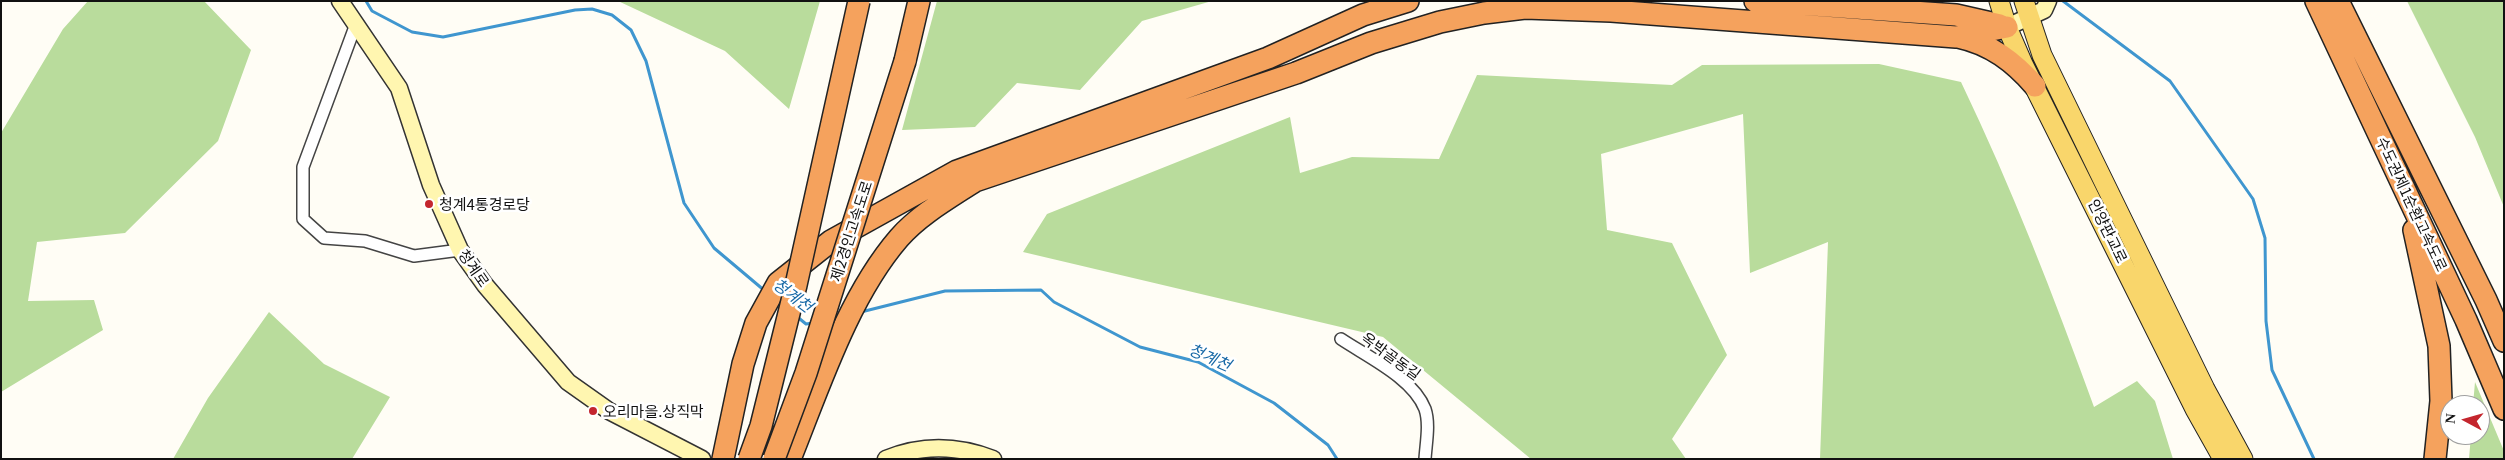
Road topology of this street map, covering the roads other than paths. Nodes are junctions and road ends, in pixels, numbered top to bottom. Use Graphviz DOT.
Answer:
graph roads {
  1 [pos="340,1"];
  2 [pos="858,1"];
  3 [pos="919,1"];
  4 [pos="1408,1"];
  5 [pos="1755,1"];
  6 [pos="1977,1"];
  7 [pos="1999,1"];
  8 [pos="2048,1"];
  9 [pos="2316,1"];
  10 [pos="2338,1"];
  11 [pos="2026,10"];
  12 [pos="1956,15"];
  13 [pos="356,24"];
  14 [pos="2007,27"];
  15 [pos="1956,37"];
  16 [pos="2035,86"];
  17 [pos="966,176"];
  18 [pos="2404,186"];
  19 [pos="460,250"];
  20 [pos="1341,339"];
  21 [pos="2504,341"];
  22 [pos="2504,409"];
  23 [pos="702,459"];
  24 [pos="723,459"];
  25 [pos="749,459"];
  26 [pos="774,459"];
  27 [pos="790,459"];
  28 [pos="886,459"];
  29 [pos="993,459"];
  30 [pos="1425,459"];
  31 [pos="2223,459"];
  32 [pos="2243,459"];
  33 [pos="2435,459"];
  1 -- 13 [label="street, 청계로"];
  2 -- 25 [label="highway, bridge"];
  3 -- 26 [label="highway, 제2경인고속도로, bridge"];
  4 -- 17 [label="highway"];
  5 -- 12 [label="highway"];
  6 -- 12 [label="highway"];
  7 -- 14 [label="main road, 안양판교로"];
  8 -- 11 [label="street"];
  9 -- 18 [label="highway, 수도권제1순환고속도로"];
  10 -- 21 [label="highway, 수도권제1순환고속도로"];
  11 -- 14 [label="street"];
  11 -- 32 [label="main road, 안양판교로"];
  12 -- 14 [label="highway"];
  13 -- 19 [label="street, 청계로"];
  13 -- 19 [label="street"];
  14 -- 15 [label="highway"];
  14 -- 16 [label="main road, 안양판교로"];
  15 -- 16 [label="highway"];
  15 -- 17 [label="highway"];
  16 -- 31 [label="main road, 안양판교로"];
  17 -- 24 [label="highway, bridge"];
  17 -- 27 [label="highway"];
  18 -- 22 [label="highway, 수도권제1순환고속도로"];
  18 -- 33 [label="highway"];
  19 -- 23 [label="street, 청계로"];
  20 -- 30 [label="street, 옥박골동길"];
  28 -- 29 [label="street"];
}
